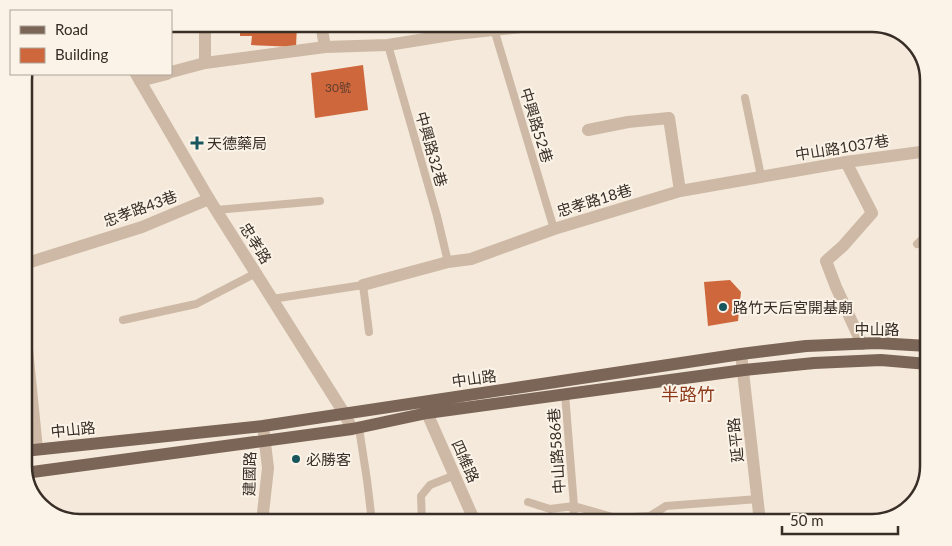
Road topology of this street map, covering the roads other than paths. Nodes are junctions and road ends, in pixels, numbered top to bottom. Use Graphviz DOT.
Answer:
graph roads {
  1 [pos="205,32"];
  2 [pos="322,32"];
  3 [pos="443,32"];
  4 [pos="495,32"];
  5 [pos="388,45"];
  6 [pos="325,47"];
  7 [pos="205,63"];
  8 [pos="172,72"];
  9 [pos="157,75"];
  10 [pos="138,77"];
  11 [pos="745,98"];
  12 [pos="588,130"];
  13 [pos="919,152"];
  14 [pos="846,162"];
  15 [pos="761,176"];
  16 [pos="680,192"];
  17 [pos="320,201"];
  18 [pos="213,205"];
  19 [pos="554,229"];
  20 [pos="919,241"];
  21 [pos="916,244"];
  22 [pos="33,261"];
  23 [pos="448,262"];
  24 [pos="256,273"];
  25 [pos="363,285"];
  26 [pos="272,299"];
  27 [pos="123,320"];
  28 [pos="368,332"];
  29 [pos="862,344"];
  30 [pos="920,346"];
  31 [pos="741,354"];
  32 [pos="920,364"];
  33 [pos="744,370"];
  34 [pos="565,394"];
  35 [pos="33,409"];
  36 [pos="428,412"];
  37 [pos="344,413"];
  38 [pos="263,426"];
  39 [pos="355,428"];
  40 [pos="266,441"];
  41 [pos="37,449"];
  42 [pos="33,450"];
  43 [pos="33,472"];
  44 [pos="455,475"];
  45 [pos="758,499"];
  46 [pos="528,502"];
  47 [pos="574,506"];
  48 [pos="263,514"];
  49 [pos="371,514"];
  50 [pos="422,514"];
  51 [pos="472,514"];
  52 [pos="573,514"];
  53 [pos="602,514"];
  54 [pos="653,514"];
  55 [pos="759,514"];
  1 -- 7 [label="street"];
  2 -- 6 [label="street"];
  3 -- 5 [label="street"];
  4 -- 19 [label="lane, 中興路52巷"];
  5 -- 6 [label="street"];
  5 -- 23 [label="lane, 中興路32巷"];
  6 -- 7 [label="street"];
  7 -- 8 [label="street"];
  9 -- 10 [label="street"];
  10 -- 18 [label="street, 忠孝路"];
  11 -- 15 [label="lane"];
  12 -- 16 [label="street"];
  13 -- 14 [label="street, 中山路1037巷"];
  14 -- 15 [label="street, 中山路1037巷"];
  14 -- 29 [label="street"];
  15 -- 16 [label="street, 忠孝路18巷"];
  16 -- 19 [label="street, 忠孝路18巷"];
  17 -- 18 [label="lane"];
  18 -- 22 [label="street, 忠孝路43巷"];
  18 -- 24 [label="street, 忠孝路"];
  19 -- 23 [label="street, 忠孝路18巷"];
  20 -- 21 [label="lane"];
  23 -- 25 [label="street, 忠孝路18巷"];
  24 -- 26 [label="street, 忠孝路"];
  24 -- 27 [label="lane"];
  25 -- 26 [label="lane, 忠孝路18巷"];
  25 -- 28 [label="lane"];
  26 -- 37 [label="street, 忠孝路"];
  29 -- 30 [label="main road, 中山路"];
  29 -- 31 [label="main road, 中山路"];
  31 -- 33 [label="street, 延平路"];
  31 -- 37 [label="main road, 中山路"];
  32 -- 33 [label="main road, 中山路"];
  33 -- 34 [label="main road, 中山路"];
  33 -- 45 [label="street, 延平路"];
  34 -- 36 [label="main road, 中山路"];
  34 -- 47 [label="lane, 中山路586巷"];
  35 -- 41 [label="street"];
  36 -- 39 [label="main road, 中山路"];
  36 -- 44 [label="street, 四維路"];
  37 -- 38 [label="main road, 中山路"];
  37 -- 39 [label="street, 忠孝路"];
  38 -- 40 [label="street, 建國路"];
  38 -- 41 [label="main road, 中山路"];
  39 -- 40 [label="main road, 中山路"];
  39 -- 49 [label="lane"];
  40 -- 43 [label="main road, 中山路"];
  40 -- 48 [label="street, 建國路"];
  41 -- 42 [label="main road, 中山路"];
  44 -- 50 [label="lane"];
  44 -- 51 [label="street, 四維路"];
  45 -- 54 [label="lane"];
  45 -- 55 [label="street, 延平路"];
  46 -- 47 [label="lane, 中山路586巷"];
  47 -- 52 [label="lane, 中山路586巷"];
  47 -- 53 [label="lane"];
}
